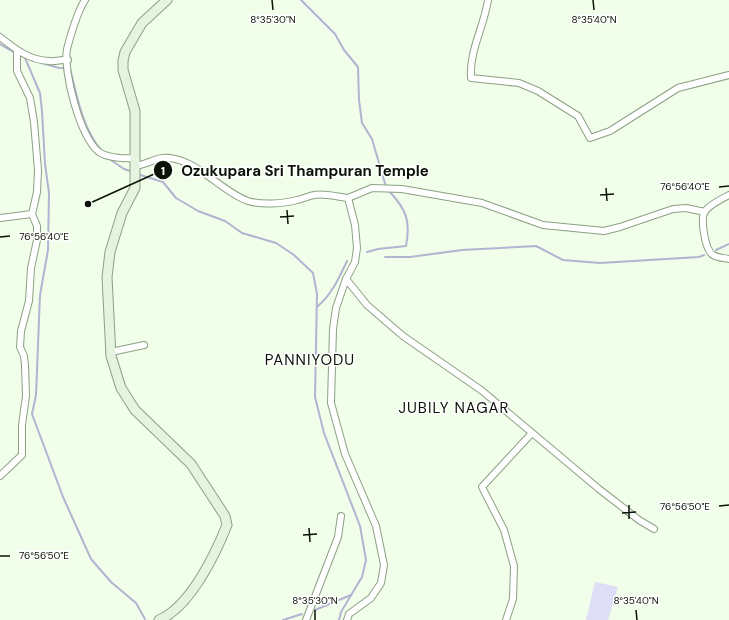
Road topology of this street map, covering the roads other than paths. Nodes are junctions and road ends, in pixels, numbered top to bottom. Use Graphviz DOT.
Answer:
graph roads {
  1 [pos="85,0"];
  2 [pos="167,0"];
  3 [pos="488,0"];
  4 [pos="0,37"];
  5 [pos="17,50"];
  6 [pos="68,60"];
  7 [pos="729,74"];
  8 [pos="135,165"];
  9 [pos="729,196"];
  10 [pos="348,198"];
  11 [pos="705,212"];
  12 [pos="32,214"];
  13 [pos="0,218"];
  14 [pos="729,259"];
  15 [pos="346,279"];
  16 [pos="144,345"];
  17 [pos="111,352"];
  18 [pos="532,432"];
  19 [pos="0,476"];
  20 [pos="341,516"];
  21 [pos="654,529"];
  22 [pos="159,620"];
  23 [pos="306,620"];
  24 [pos="347,620"];
  25 [pos="506,620"];
  1 -- 6 [label="street"];
  2 -- 8 [label="main road"];
  3 -- 7 [label="street"];
  4 -- 5 [label="street"];
  5 -- 6 [label="street"];
  5 -- 12 [label="street"];
  6 -- 8 [label="street"];
  8 -- 10 [label="street"];
  8 -- 17 [label="main road"];
  9 -- 11 [label="street"];
  10 -- 11 [label="street"];
  10 -- 15 [label="street"];
  11 -- 14 [label="street"];
  12 -- 13 [label="street"];
  12 -- 19 [label="street"];
  15 -- 18 [label="street"];
  15 -- 24 [label="street"];
  16 -- 17 [label="street"];
  17 -- 22 [label="main road"];
  18 -- 21 [label="street"];
  18 -- 25 [label="street"];
  20 -- 23 [label="street"];
}
